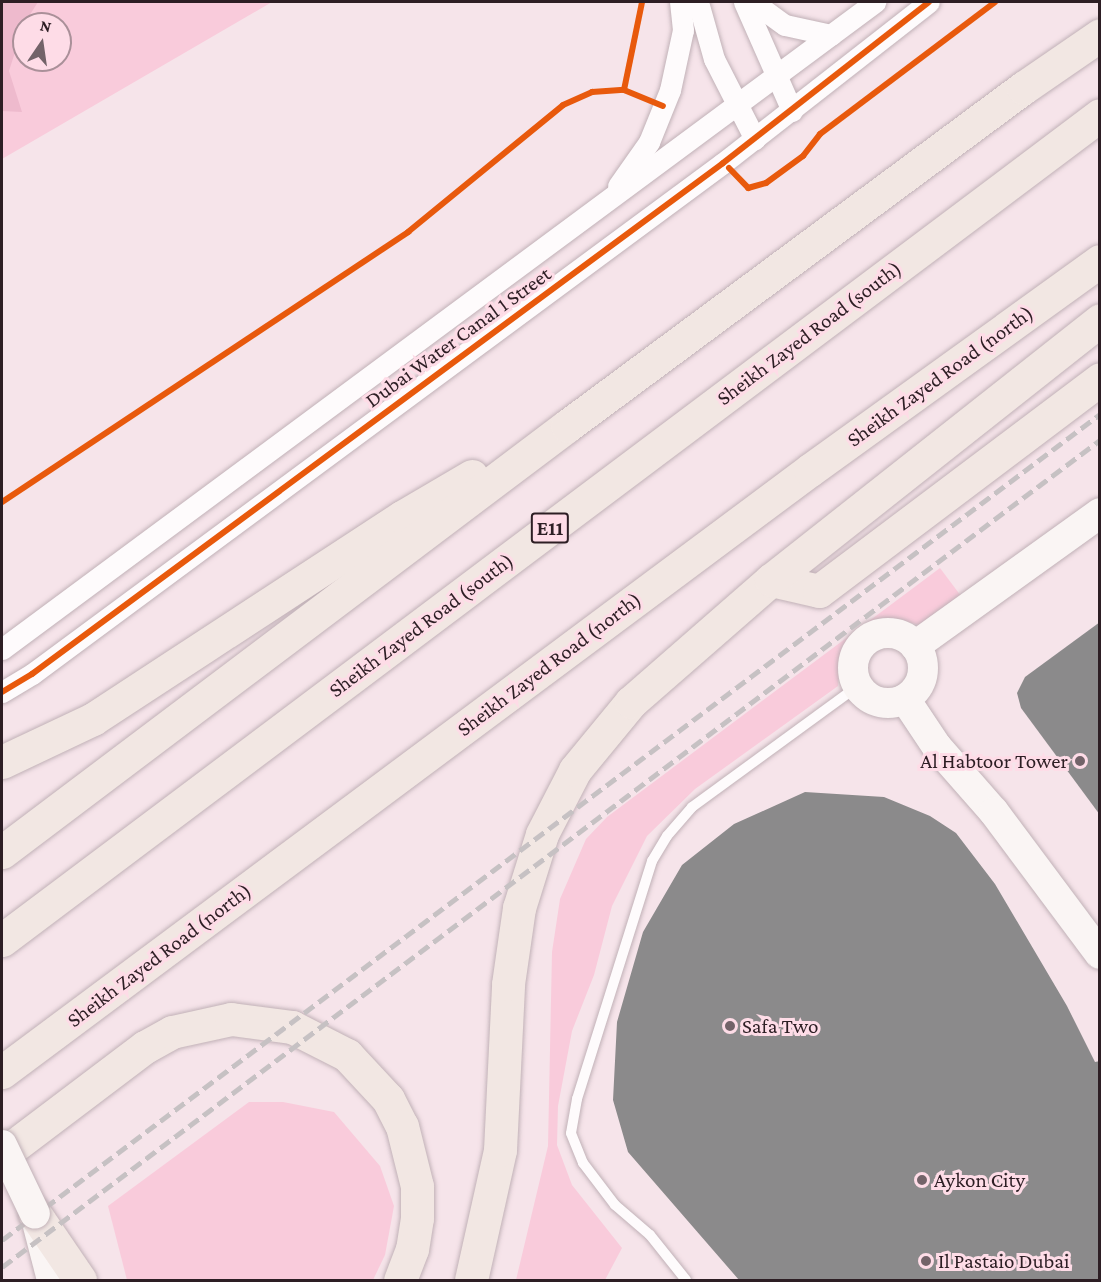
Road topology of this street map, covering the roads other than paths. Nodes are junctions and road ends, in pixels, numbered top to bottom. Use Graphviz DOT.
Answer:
graph roads {
  1 [pos="680,2"];
  2 [pos="698,2"];
  3 [pos="744,2"];
  4 [pos="753,2"];
  5 [pos="875,2"];
  6 [pos="929,2"];
  7 [pos="831,35"];
  8 [pos="1100,36"];
  9 [pos="774,78"];
  10 [pos="736,105"];
  11 [pos="792,111"];
  12 [pos="1100,115"];
  13 [pos="755,139"];
  14 [pos="601,207"];
  15 [pos="1100,261"];
  16 [pos="1100,320"];
  17 [pos="1100,379"];
  18 [pos="567,426"];
  19 [pos="1100,513"];
  20 [pos="771,580"];
  21 [pos="915,646"];
  22 [pos="2,649"];
  23 [pos="858,686"];
  24 [pos="2,692"];
  25 [pos="904,699"];
  26 [pos="2,762"];
  27 [pos="2,852"];
  28 [pos="2,940"];
  29 [pos="1100,954"];
  30 [pos="2,1072"];
  31 [pos="2,1145"];
  32 [pos="2,1155"];
  33 [pos="492,1194"];
  34 [pos="35,1214"];
  35 [pos="52,1281"];
  36 [pos="80,1281"];
  37 [pos="400,1281"];
  38 [pos="455,1281"];
  39 [pos="471,1281"];
  40 [pos="686,1281"];
  1 -- 14 [label="street"];
  2 -- 10 [label="street"];
  3 -- 9 [label="street"];
  4 -- 7 [label="street"];
  5 -- 7 [label="street, Dubai Water Canal 1 Street"];
  6 -- 11 [label="street, Dubai Water Canal 1 Street"];
  7 -- 9 [label="street, Dubai Water Canal 1 Street"];
  8 -- 18 [label="highway"];
  9 -- 10 [label="street, Dubai Water Canal 1 Street"];
  9 -- 11 [label="street"];
  10 -- 13 [label="street"];
  10 -- 14 [label="street, Dubai Water Canal 1 Street"];
  11 -- 13 [label="street, Dubai Water Canal 1 Street"];
  12 -- 28 [label="highway, Sheikh Zayed Road (south) / E11"];
  13 -- 24 [label="street, Dubai Water Canal 1 Street"];
  14 -- 22 [label="street, Dubai Water Canal 1 Street"];
  15 -- 30 [label="highway, Sheikh Zayed Road (north)"];
  16 -- 20 [label="highway"];
  17 -- 20 [label="highway"];
  18 -- 26 [label="highway"];
  18 -- 27 [label="highway"];
  19 -- 21 [label="street"];
  20 -- 33 [label="highway"];
  21 -- 23 [label="street"];
  21 -- 25 [label="street"];
  23 -- 25 [label="street"];
  23 -- 40 [label="lane"];
  25 -- 29 [label="street"];
  31 -- 34 [label="street, bridge"];
  32 -- 37 [label="highway"];
  33 -- 38 [label="highway"];
  33 -- 39 [label="highway"];
  34 -- 35 [label="street"];
  34 -- 36 [label="highway"];
}
